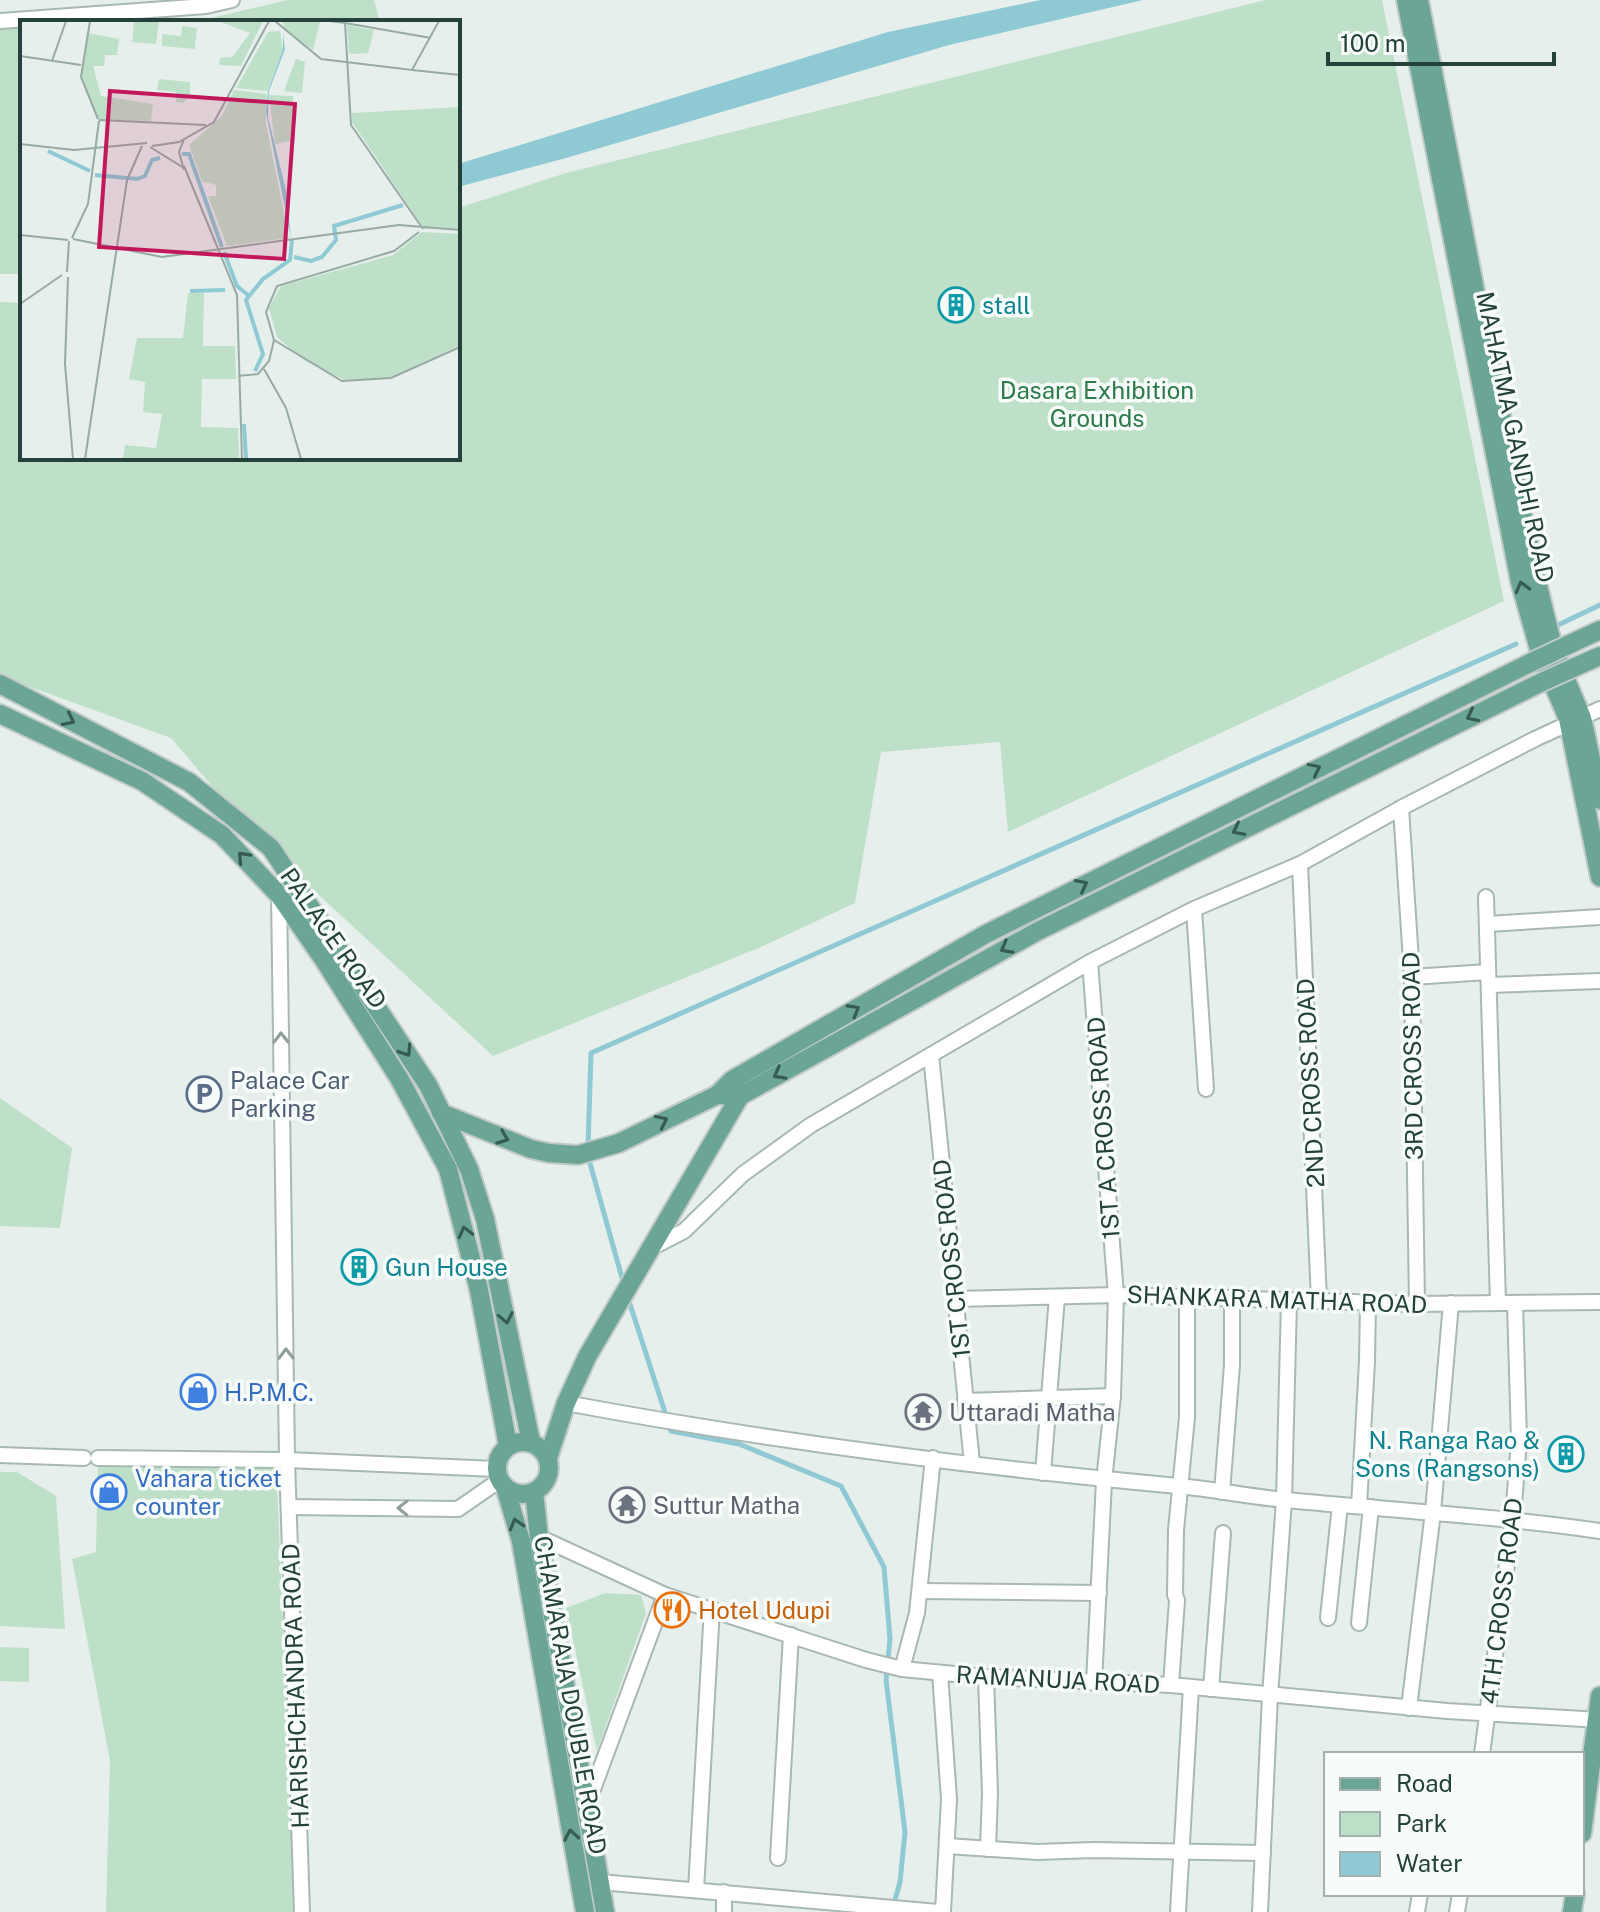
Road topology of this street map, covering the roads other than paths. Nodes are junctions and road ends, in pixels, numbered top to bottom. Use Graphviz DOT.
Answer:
graph roads {
  1 [pos="232,0"];
  2 [pos="1406,0"];
  3 [pos="1419,0"];
  4 [pos="0,21"];
  5 [pos="1600,630"];
  6 [pos="1600,656"];
  7 [pos="0,684"];
  8 [pos="1600,709"];
  9 [pos="0,714"];
  10 [pos="1576,721"];
  11 [pos="1600,800"];
  12 [pos="1401,808"];
  13 [pos="1300,864"];
  14 [pos="1600,877"];
  15 [pos="279,895"];
  16 [pos="1486,897"];
  17 [pos="1194,909"];
  18 [pos="1600,917"];
  19 [pos="1488,924"];
  20 [pos="1090,962"];
  21 [pos="1412,977"];
  22 [pos="1488,978"];
  23 [pos="1600,981"];
  24 [pos="931,1055"];
  25 [pos="736,1088"];
  26 [pos="1206,1089"];
  27 [pos="441,1113"];
  28 [pos="653,1247"];
  29 [pos="1116,1295"];
  30 [pos="1057,1297"];
  31 [pos="1232,1297"];
  32 [pos="1187,1298"];
  33 [pos="954,1299"];
  34 [pos="1289,1301"];
  35 [pos="1319,1301"];
  36 [pos="1600,1302"];
  37 [pos="1368,1303"];
  38 [pos="1451,1303"];
  39 [pos="1498,1303"];
  40 [pos="1417,1304"];
  41 [pos="1515,1304"];
  42 [pos="1113,1396"];
  43 [pos="1049,1398"];
  44 [pos="965,1401"];
  45 [pos="566,1403"];
  46 [pos="531,1442"];
  47 [pos="508,1446"];
  48 [pos="0,1455"];
  49 [pos="548,1458"];
  50 [pos="933,1458"];
  51 [pos="287,1460"];
  52 [pos="972,1463"];
  53 [pos="1043,1473"];
  54 [pos="501,1479"];
  55 [pos="1104,1481"];
  56 [pos="1181,1486"];
  57 [pos="534,1492"];
  58 [pos="1222,1492"];
  59 [pos="1284,1500"];
  60 [pos="1340,1505"];
  61 [pos="289,1507"];
  62 [pos="1365,1507"];
  63 [pos="1433,1512"];
  64 [pos="1513,1518"];
  65 [pos="1600,1531"];
  66 [pos="1223,1533"];
  67 [pos="539,1537"];
  68 [pos="920,1591"];
  69 [pos="1099,1593"];
  70 [pos="665,1595"];
  71 [pos="712,1608"];
  72 [pos="1328,1618"];
  73 [pos="1359,1623"];
  74 [pos="791,1635"];
  75 [pos="902,1669"];
  76 [pos="940,1673"];
  77 [pos="986,1677"];
  78 [pos="1094,1683"];
  79 [pos="1171,1685"];
  80 [pos="1191,1687"];
  81 [pos="1211,1689"];
  82 [pos="1270,1696"];
  83 [pos="1600,1696"];
  84 [pos="1409,1708"];
  85 [pos="1488,1714"];
  86 [pos="1598,1720"];
  87 [pos="1482,1752"];
  88 [pos="586,1809"];
  89 [pos="1584,1819"];
  90 [pos="947,1846"];
  91 [pos="988,1849"];
  92 [pos="1179,1853"];
  93 [pos="1263,1853"];
  94 [pos="778,1858"];
  95 [pos="600,1882"];
  96 [pos="696,1890"];
  97 [pos="724,1892"];
  98 [pos="585,1911"];
  99 [pos="302,1912"];
  100 [pos="605,1912"];
  101 [pos="724,1912"];
  102 [pos="941,1912"];
  103 [pos="1178,1912"];
  104 [pos="1260,1912"];
  1 -- 4 [label="street"];
  10 -- 2 [label="main road, MAHATMA GANDHI ROAD, one-way"];
  3 -- 10 [label="main road, MAHATMA GANDHI ROAD"];
  25 -- 5 [label="main road, one-way, bridge"];
  6 -- 25 [label="main road, one-way, bridge"];
  7 -- 27 [label="main road, one-way"];
  8 -- 10 [label="street"];
  15 -- 9 [label="main road, PALACE ROAD, one-way"];
  10 -- 11 [label="main road, MAHATMA GANDHI ROAD"];
  10 -- 12 [label="street"];
  10 -- 14 [label="main road, MAHATMA GANDHI ROAD"];
  12 -- 13 [label="street"];
  12 -- 21 [label="street, 3RD CROSS ROAD"];
  13 -- 17 [label="street"];
  13 -- 35 [label="street, 2ND CROSS ROAD"];
  47 -- 15 [label="main road, PALACE ROAD, one-way"];
  51 -- 15 [label="street, HARISHCHANDRA ROAD, one-way"];
  16 -- 19 [label="street"];
  17 -- 20 [label="street"];
  17 -- 26 [label="street"];
  18 -- 19 [label="street"];
  19 -- 22 [label="street"];
  20 -- 24 [label="street"];
  20 -- 29 [label="street, 1ST A CROSS ROAD"];
  21 -- 22 [label="street"];
  21 -- 40 [label="street, 3RD CROSS ROAD"];
  22 -- 23 [label="street"];
  22 -- 39 [label="street"];
  24 -- 28 [label="street"];
  24 -- 33 [label="street, 1ST CROSS ROAD"];
  27 -- 25 [label="main road, one-way"];
  25 -- 28 [label="main road"];
  27 -- 46 [label="main road, one-way"];
  28 -- 45 [label="main road"];
  29 -- 30 [label="street, SHANKARA MATHA ROAD"];
  29 -- 32 [label="street, SHANKARA MATHA ROAD"];
  29 -- 42 [label="street, 1ST A CROSS ROAD"];
  30 -- 33 [label="street, SHANKARA MATHA ROAD"];
  30 -- 43 [label="street"];
  31 -- 32 [label="street, SHANKARA MATHA ROAD"];
  31 -- 34 [label="street, SHANKARA MATHA ROAD"];
  31 -- 58 [label="street"];
  32 -- 56 [label="street"];
  33 -- 44 [label="street, 1ST CROSS ROAD"];
  34 -- 35 [label="street, SHANKARA MATHA ROAD"];
  34 -- 59 [label="street"];
  35 -- 37 [label="street, SHANKARA MATHA ROAD"];
  36 -- 41 [label="street, SHANKARA MATHA ROAD"];
  37 -- 40 [label="street, SHANKARA MATHA ROAD"];
  37 -- 62 [label="street"];
  38 -- 39 [label="street, SHANKARA MATHA ROAD"];
  38 -- 40 [label="street, SHANKARA MATHA ROAD"];
  38 -- 63 [label="street"];
  39 -- 41 [label="street, SHANKARA MATHA ROAD"];
  41 -- 64 [label="street, 4TH CROSS ROAD"];
  42 -- 43 [label="street"];
  42 -- 55 [label="street, 1ST A CROSS ROAD"];
  43 -- 44 [label="street"];
  43 -- 53 [label="street"];
  44 -- 52 [label="street, 1ST CROSS ROAD"];
  45 -- 49 [label="main road"];
  45 -- 50 [label="street"];
  46 -- 47 [label="main road"];
  46 -- 49 [label="main road"];
  47 -- 54 [label="main road"];
  48 -- 51 [label="street"];
  49 -- 57 [label="main road"];
  50 -- 52 [label="street"];
  50 -- 68 [label="street"];
  51 -- 54 [label="street"];
  51 -- 61 [label="street, HARISHCHANDRA ROAD"];
  52 -- 53 [label="street"];
  53 -- 55 [label="street"];
  54 -- 57 [label="main road"];
  54 -- 61 [label="street, one-way"];
  98 -- 54 [label="main road, CHAMARAJA DOUBLE ROAD, one-way"];
  55 -- 56 [label="street"];
  55 -- 69 [label="street, 1ST A CROSS ROAD"];
  56 -- 58 [label="street"];
  56 -- 79 [label="street"];
  57 -- 67 [label="main road"];
  58 -- 59 [label="street"];
  59 -- 60 [label="street"];
  59 -- 82 [label="street"];
  60 -- 62 [label="street"];
  60 -- 72 [label="street"];
  61 -- 99 [label="street, HARISHCHANDRA ROAD"];
  62 -- 63 [label="street"];
  62 -- 73 [label="street"];
  63 -- 64 [label="street"];
  63 -- 84 [label="street"];
  64 -- 65 [label="street"];
  64 -- 85 [label="street, 4TH CROSS ROAD"];
  66 -- 81 [label="street"];
  67 -- 70 [label="street, RAMANUJA ROAD"];
  67 -- 88 [label="main road"];
  68 -- 69 [label="street"];
  68 -- 75 [label="street"];
  69 -- 78 [label="street, 1ST A CROSS ROAD"];
  70 -- 71 [label="street, RAMANUJA ROAD"];
  70 -- 88 [label="street"];
  71 -- 74 [label="street, RAMANUJA ROAD"];
  71 -- 96 [label="street"];
  74 -- 75 [label="street, RAMANUJA ROAD"];
  74 -- 94 [label="street"];
  75 -- 76 [label="street, RAMANUJA ROAD"];
  76 -- 77 [label="street, RAMANUJA ROAD"];
  76 -- 90 [label="street"];
  77 -- 78 [label="street, RAMANUJA ROAD"];
  77 -- 91 [label="street"];
  78 -- 79 [label="street, RAMANUJA ROAD"];
  79 -- 80 [label="street, RAMANUJA ROAD"];
  80 -- 81 [label="street, RAMANUJA ROAD"];
  80 -- 92 [label="street"];
  81 -- 82 [label="street, RAMANUJA ROAD"];
  82 -- 84 [label="street, RAMANUJA ROAD"];
  82 -- 93 [label="street"];
  83 -- 86 [label="main road"];
  84 -- 85 [label="street, RAMANUJA ROAD"];
  85 -- 86 [label="street, RAMANUJA ROAD"];
  85 -- 87 [label="street, 4TH CROSS ROAD"];
  86 -- 89 [label="main road"];
  88 -- 95 [label="main road"];
  90 -- 91 [label="street"];
  90 -- 102 [label="street"];
  91 -- 92 [label="street"];
  92 -- 93 [label="street"];
  92 -- 103 [label="street"];
  93 -- 104 [label="street"];
  95 -- 96 [label="street"];
  95 -- 100 [label="main road"];
  96 -- 97 [label="street"];
  97 -- 101 [label="street"];
  97 -- 102 [label="street"];
}
